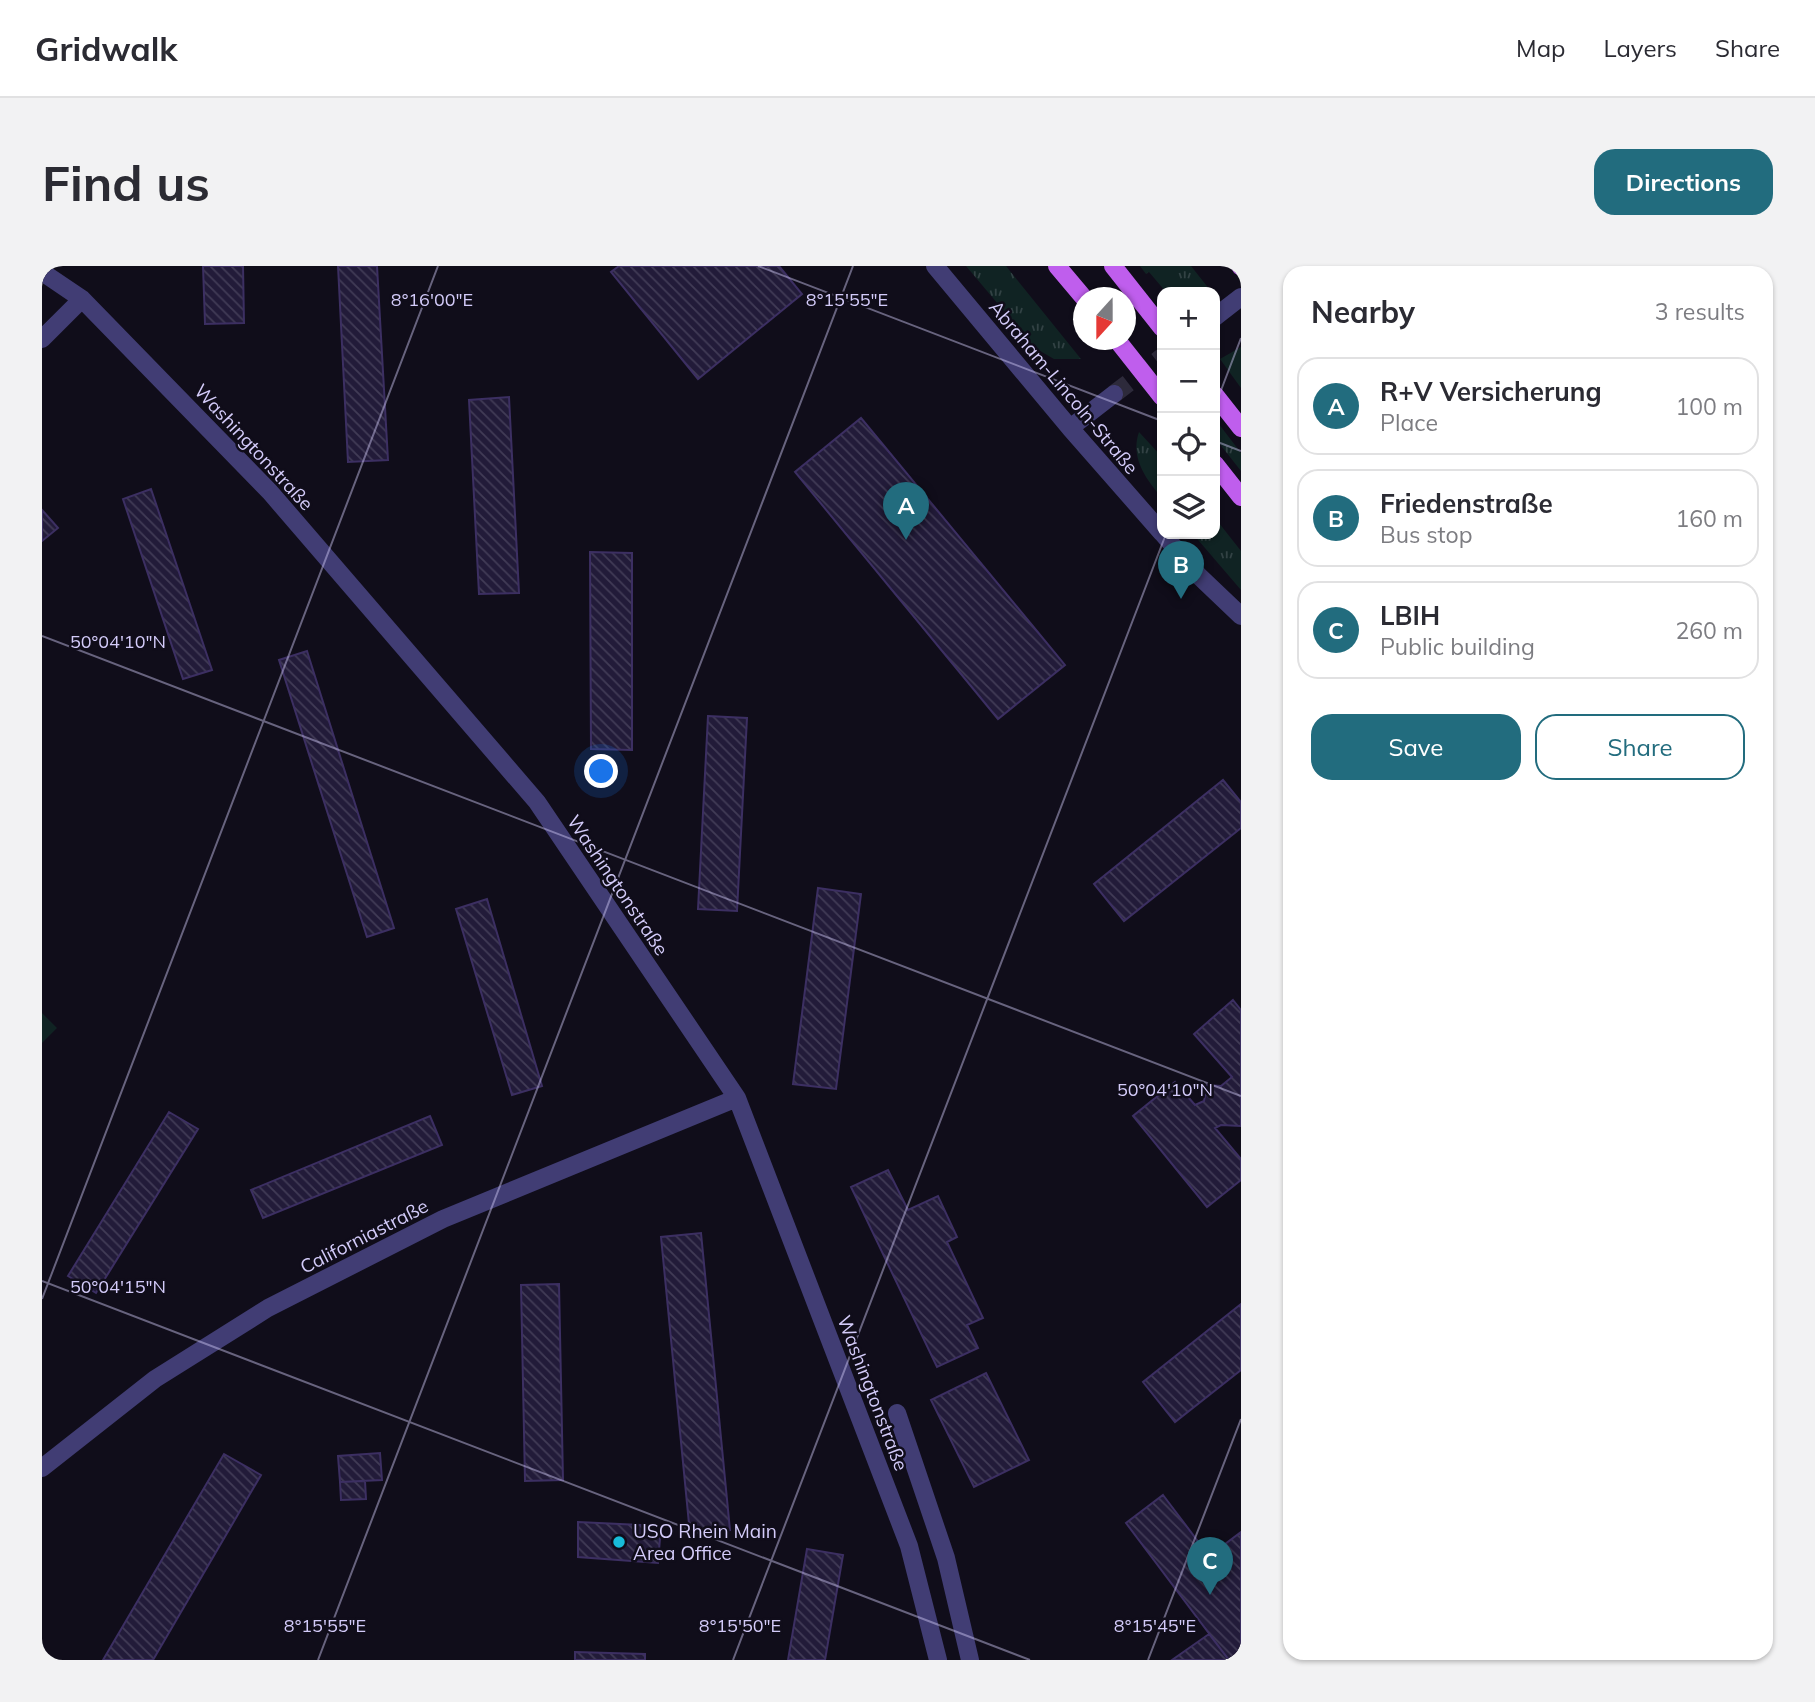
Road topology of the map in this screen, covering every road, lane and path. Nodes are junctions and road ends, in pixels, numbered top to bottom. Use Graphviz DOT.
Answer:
graph roads {
  1 [pos="935,266"];
  2 [pos="1057,266"];
  3 [pos="1113,266"];
  4 [pos="42,272"];
  5 [pos="1074,287"];
  6 [pos="1241,297"];
  7 [pos="82,299"];
  8 [pos="1220,313"];
  9 [pos="1157,322"];
  10 [pos="42,339"];
  11 [pos="1125,350"];
  12 [pos="1157,391"];
  13 [pos="1114,394"];
  14 [pos="1220,401"];
  15 [pos="1070,428"];
  16 [pos="1241,428"];
  17 [pos="1220,470"];
  18 [pos="1241,497"];
  19 [pos="1157,528"];
  20 [pos="1166,539"];
  21 [pos="1241,616"];
  22 [pos="737,1098"];
  23 [pos="897,1413"];
  24 [pos="42,1468"];
  25 [pos="938,1660"];
  26 [pos="970,1660"];
  1 -- 15 [label="street, Abraham-Lincoln-Straße"];
  2 -- 5 [label="main road"];
  3 -- 9 [label="main road"];
  4 -- 7 [label="street, Washingtonstraße"];
  6 -- 8 [label="street"];
  7 -- 10 [label="street"];
  7 -- 22 [label="street, Washingtonstraße"];
  11 -- 12 [label="main road, bridge"];
  13 -- 15 [label="street"];
  14 -- 16 [label="main road"];
  15 -- 19 [label="street, Abraham-Lincoln-Straße"];
  17 -- 18 [label="main road"];
  20 -- 21 [label="street, Abraham-Lincoln-Straße"];
  22 -- 24 [label="street, Californiastraße"];
  22 -- 25 [label="street, Washingtonstraße"];
  23 -- 26 [label="street"];
}
